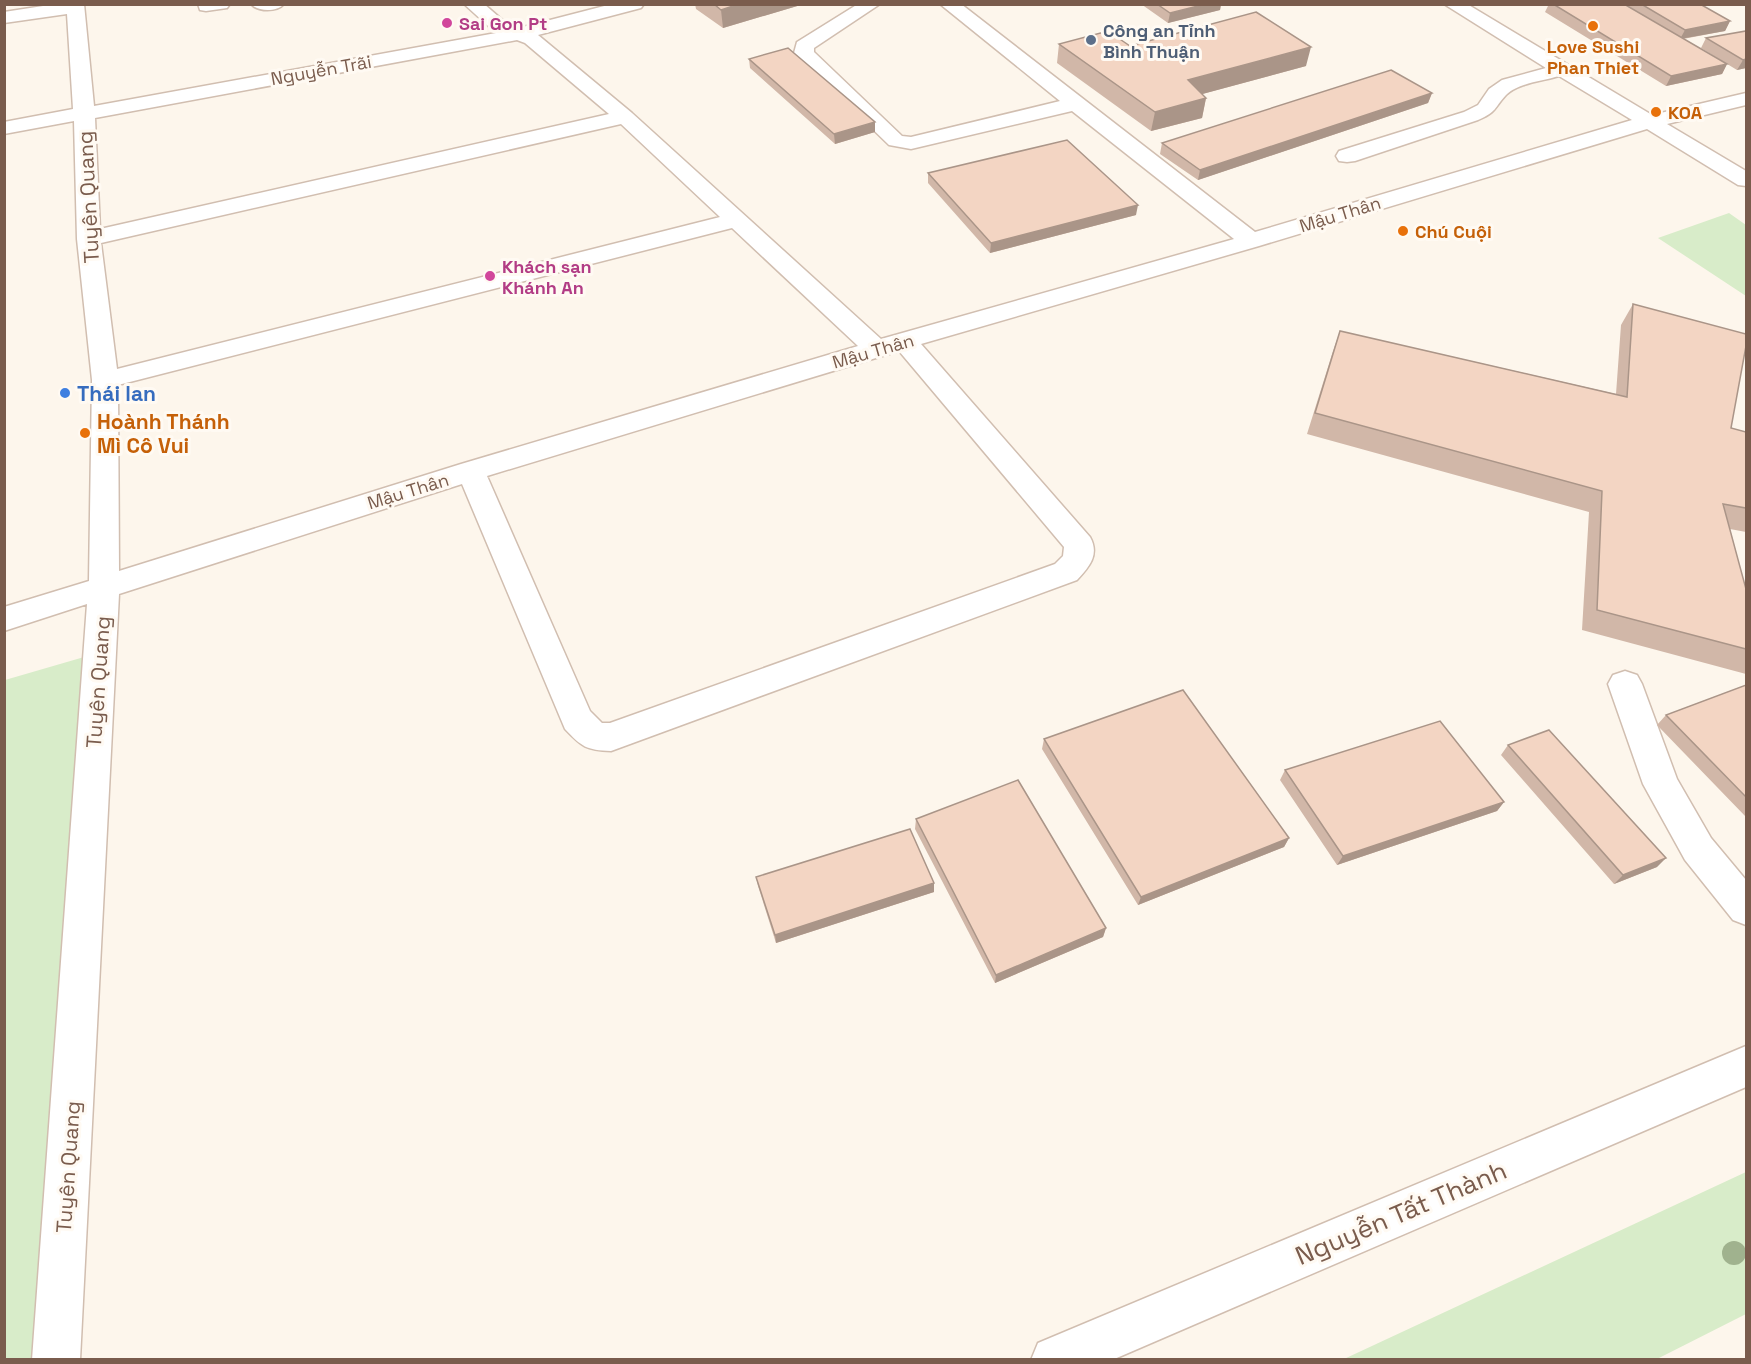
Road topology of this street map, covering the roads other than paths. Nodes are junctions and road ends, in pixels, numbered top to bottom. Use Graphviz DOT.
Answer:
graph roads {
  1 [pos="261,4"];
  2 [pos="275,4"];
  3 [pos="472,4"];
  4 [pos="635,4"];
  5 [pos="871,4"];
  6 [pos="949,4"];
  7 [pos="75,6"];
  8 [pos="1466,7"];
  9 [pos="4,18"];
  10 [pos="520,34"];
  11 [pos="1560,70"];
  12 [pos="1746,99"];
  13 [pos="1075,104"];
  14 [pos="84,113"];
  15 [pos="625,117"];
  16 [pos="1648,122"];
  17 [pos="4,128"];
  18 [pos="1347,156"];
  19 [pos="1746,180"];
  20 [pos="737,220"];
  21 [pos="89,239"];
  22 [pos="1251,241"];
  23 [pos="890,346"];
  24 [pos="105,380"];
  25 [pos="471,471"];
  26 [pos="104,586"];
  27 [pos="4,619"];
  28 [pos="1625,684"];
  29 [pos="1746,908"];
  30 [pos="1746,1066"];
  31 [pos="56,1359"];
  32 [pos="1055,1359"];
  1 -- 2 [label="street"];
  3 -- 10 [label="street"];
  4 -- 10 [label="street, Nguyễn Trãi"];
  5 -- 13 [label="street"];
  6 -- 13 [label="street"];
  7 -- 9 [label="street"];
  7 -- 14 [label="street, Tuyên Quang"];
  8 -- 11 [label="street"];
  10 -- 14 [label="street, Nguyễn Trãi"];
  10 -- 15 [label="street"];
  11 -- 16 [label="street"];
  11 -- 18 [label="street"];
  12 -- 16 [label="street, Mậu Thân"];
  13 -- 22 [label="street"];
  14 -- 17 [label="street, Nguyễn Trãi"];
  14 -- 21 [label="street, Tuyên Quang"];
  15 -- 20 [label="street"];
  15 -- 21 [label="street"];
  16 -- 19 [label="street"];
  16 -- 22 [label="street, Mậu Thân"];
  20 -- 23 [label="street"];
  20 -- 24 [label="street"];
  21 -- 24 [label="street, Tuyên Quang"];
  22 -- 23 [label="street, Mậu Thân"];
  23 -- 25 [label="street, Mậu Thân"];
  23 -- 25 [label="street"];
  24 -- 26 [label="street, Tuyên Quang"];
  25 -- 26 [label="street, Mậu Thân"];
  26 -- 27 [label="street, Mậu Thân"];
  26 -- 31 [label="street, Tuyên Quang"];
  28 -- 29 [label="street"];
  30 -- 32 [label="street, Nguyễn Tất Thành"];
}
